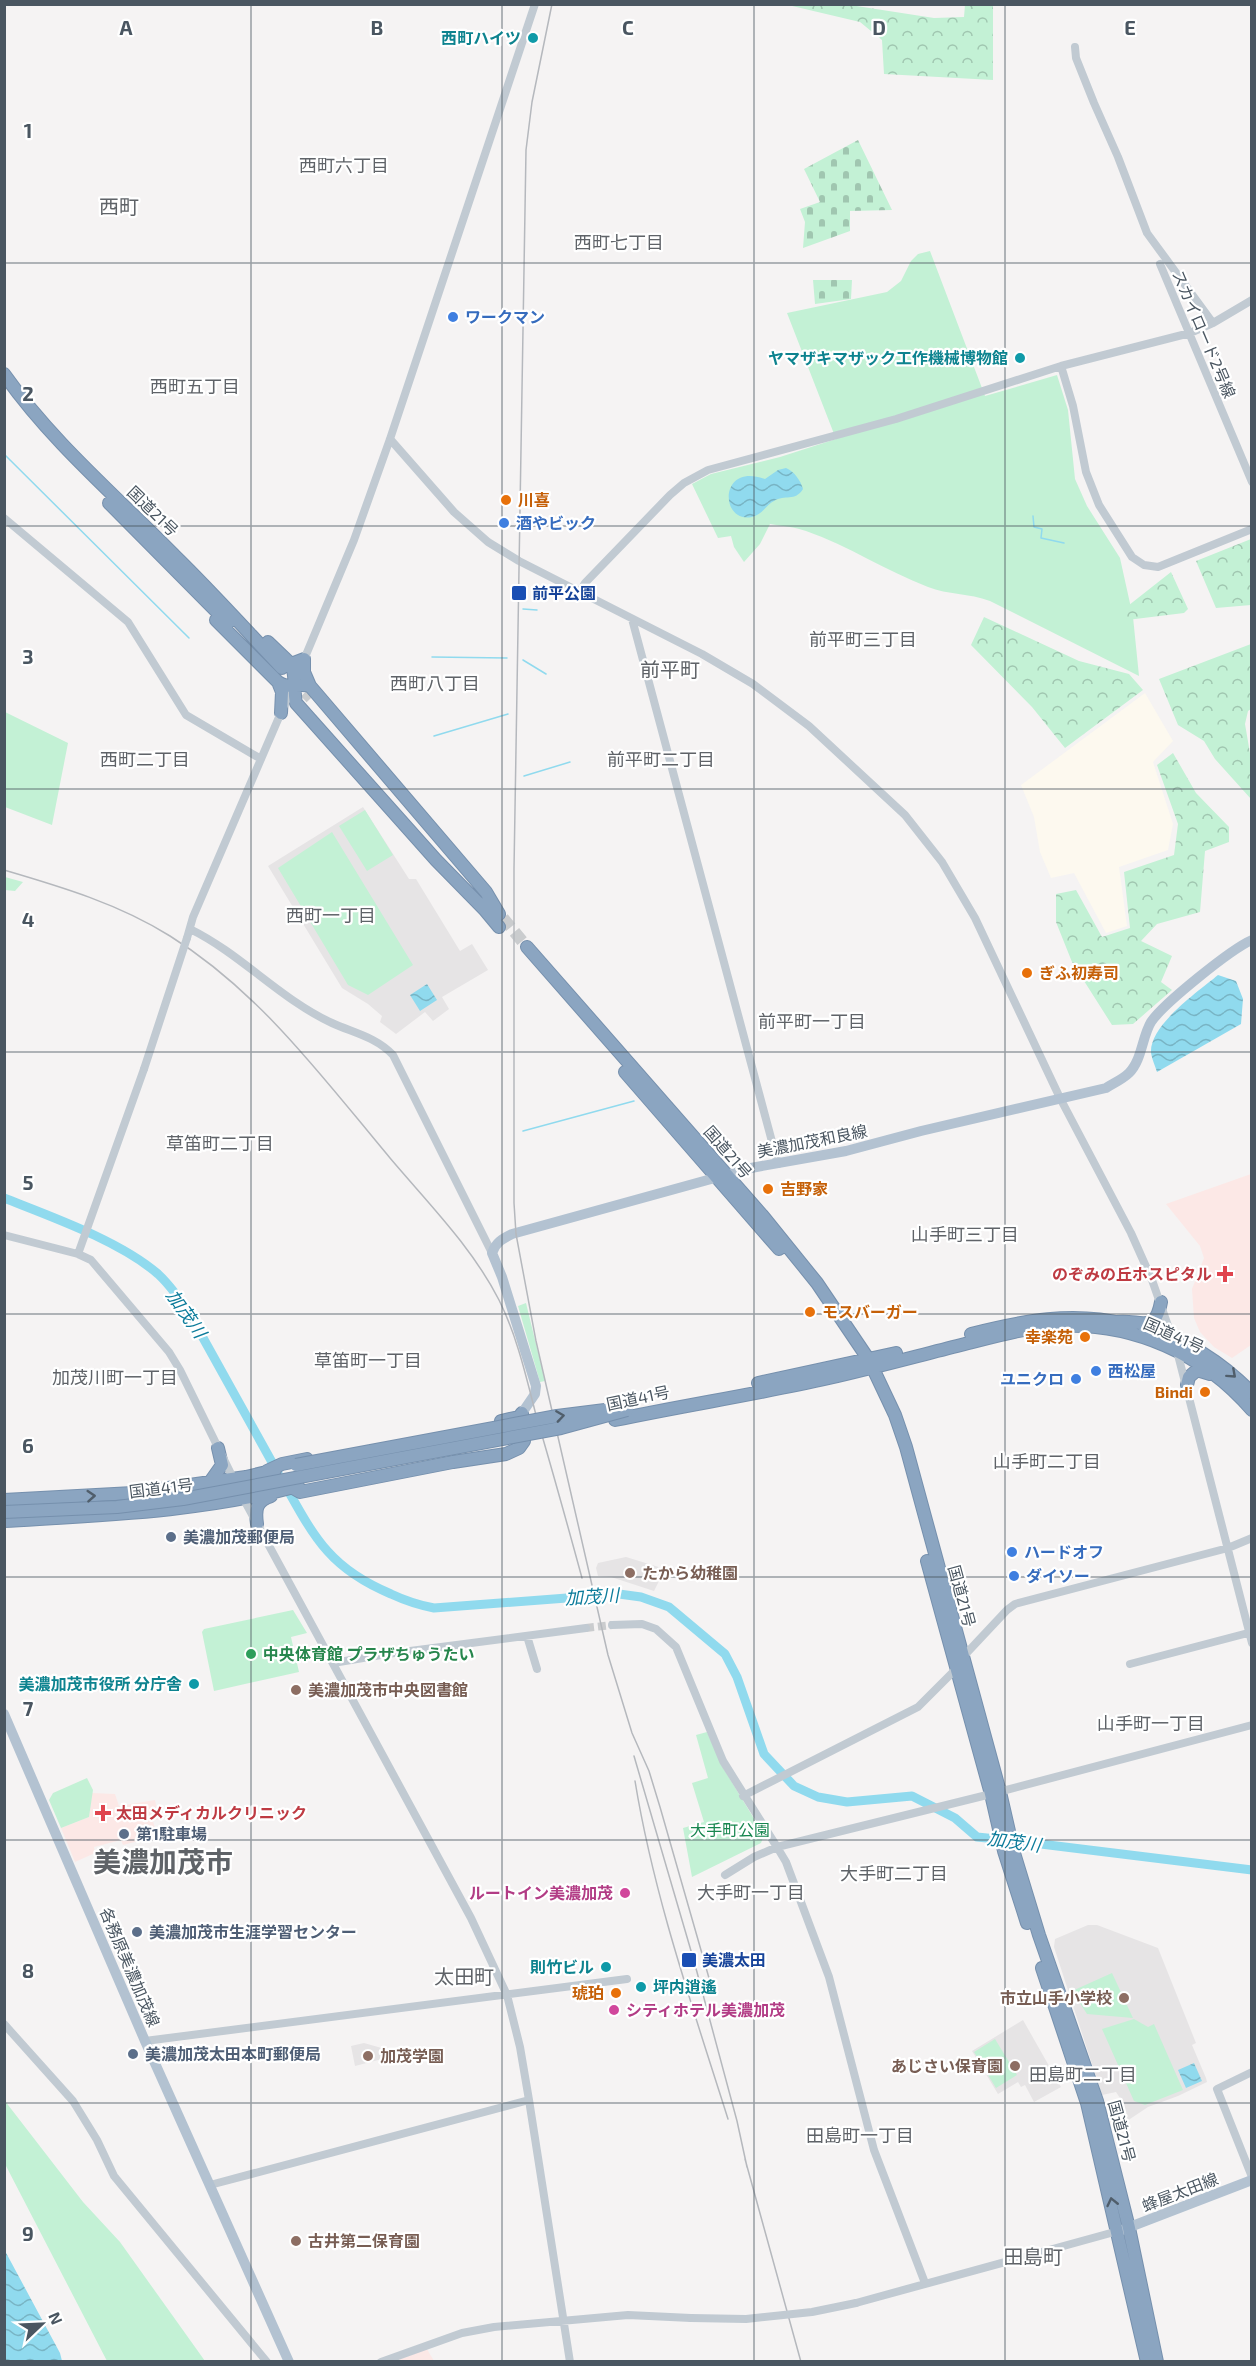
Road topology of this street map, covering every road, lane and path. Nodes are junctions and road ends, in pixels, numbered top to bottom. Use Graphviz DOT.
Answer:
graph roads {
  1 [pos="535,4"];
  2 [pos="1075,47"];
  3 [pos="1160,264"];
  4 [pos="1251,300"];
  5 [pos="1213,323"];
  6 [pos="1190,333"];
  7 [pos="1061,366"];
  8 [pos="4,374"];
  9 [pos="4,388"];
  10 [pos="390,439"];
  11 [pos="1251,482"];
  12 [pos="4,518"];
  13 [pos="1251,529"];
  14 [pos="580,592"];
  15 [pos="632,619"];
  16 [pos="304,659"];
  17 [pos="282,672"];
  18 [pos="293,686"];
  19 [pos="305,698"];
  20 [pos="281,713"];
  21 [pos="261,759"];
  22 [pos="190,929"];
  23 [pos="1251,940"];
  24 [pos="526,951"];
  25 [pos="1060,1098"];
  26 [pos="778,1164"];
  27 [pos="720,1176"];
  28 [pos="4,1235"];
  29 [pos="492,1253"];
  30 [pos="78,1254"];
  31 [pos="1161,1302"];
  32 [pos="1116,1322"];
  33 [pos="1175,1345"];
  34 [pos="867,1364"];
  35 [pos="1187,1385"];
  36 [pos="1228,1386"];
  37 [pos="1251,1393"];
  38 [pos="680,1402"];
  39 [pos="627,1410"];
  40 [pos="1251,1410"];
  41 [pos="522,1413"];
  42 [pos="615,1420"];
  43 [pos="218,1448"];
  44 [pos="287,1466"];
  45 [pos="234,1479"];
  46 [pos="210,1482"];
  47 [pos="164,1489"];
  48 [pos="288,1489"];
  49 [pos="243,1498"];
  50 [pos="4,1500"];
  51 [pos="4,1514"];
  52 [pos="4,1521"];
  53 [pos="257,1524"];
  54 [pos="1251,1538"];
  55 [pos="1228,1548"];
  56 [pos="612,1624"];
  57 [pos="586,1628"];
  58 [pos="1248,1633"];
  59 [pos="527,1636"];
  60 [pos="1251,1643"];
  61 [pos="333,1664"];
  62 [pos="959,1664"];
  63 [pos="1130,1664"];
  64 [pos="537,1669"];
  65 [pos="4,1714"];
  66 [pos="1251,1725"];
  67 [pos="996,1793"];
  68 [pos="743,1796"];
  69 [pos="777,1847"];
  70 [pos="725,1875"];
  71 [pos="627,1979"];
  72 [pos="507,1995"];
  73 [pos="4,2024"];
  74 [pos="145,2041"];
  75 [pos="1251,2072"];
  76 [pos="529,2100"];
  77 [pos="1251,2179"];
  78 [pos="210,2185"];
  79 [pos="1124,2229"];
  80 [pos="925,2283"];
  81 [pos="564,2320"];
  82 [pos="267,2361"];
  83 [pos="289,2361"];
  84 [pos="381,2361"];
  85 [pos="570,2361"];
  86 [pos="1147,2361"];
  87 [pos="1157,2361"];
  1 -- 10 [label="street"];
  2 -- 5 [label="street"];
  3 -- 6 [label="street, スカイロード2号線"];
  4 -- 5 [label="street"];
  5 -- 6 [label="street"];
  6 -- 7 [label="street"];
  6 -- 11 [label="street, スカイロード2号線"];
  7 -- 13 [label="street"];
  7 -- 14 [label="street"];
  8 -- 17 [label="highway, 国道21号"];
  9 -- 17 [label="highway, 国道21号"];
  10 -- 14 [label="street"];
  10 -- 16 [label="street"];
  12 -- 21 [label="street"];
  14 -- 15 [label="street"];
  15 -- 25 [label="street"];
  15 -- 26 [label="street"];
  16 -- 17 [label="highway"];
  16 -- 18 [label="street"];
  16 -- 19 [label="highway"];
  17 -- 18 [label="highway"];
  17 -- 18 [label="highway"];
  17 -- 20 [label="highway"];
  18 -- 19 [label="highway"];
  18 -- 19 [label="highway"];
  18 -- 20 [label="street"];
  19 -- 19 [label="highway"];
  19 -- 20 [label="highway"];
  20 -- 21 [label="street"];
  21 -- 22 [label="street"];
  22 -- 29 [label="street"];
  22 -- 30 [label="street, bridge"];
  23 -- 25 [label="main road, 美濃加茂和良線"];
  24 -- 27 [label="highway, 国道21号"];
  25 -- 26 [label="main road, 美濃加茂和良線"];
  25 -- 31 [label="street"];
  26 -- 27 [label="main road, 美濃加茂和良線"];
  27 -- 29 [label="main road, 美濃加茂和良線"];
  27 -- 34 [label="highway, 国道21号"];
  28 -- 30 [label="street"];
  29 -- 41 [label="main road"];
  30 -- 43 [label="street"];
  31 -- 32 [label="highway"];
  31 -- 33 [label="street"];
  32 -- 33 [label="highway, 国道41号"];
  32 -- 34 [label="highway, 国道41号"];
  33 -- 34 [label="highway, 国道41号"];
  33 -- 35 [label="street"];
  33 -- 36 [label="highway, 国道41号"];
  33 -- 37 [label="highway, 国道41号, one-way"];
  34 -- 38 [label="highway, 国道41号"];
  34 -- 62 [label="highway, 国道21号"];
  35 -- 36 [label="highway"];
  35 -- 55 [label="street"];
  36 -- 40 [label="highway, 国道41号"];
  38 -- 39 [label="highway, 国道41号"];
  38 -- 42 [label="highway, 国道41号"];
  44 -- 39 [label="highway, one-way, bridge"];
  39 -- 51 [label="highway, 国道41号, bridge"];
  41 -- 44 [label="highway"];
  41 -- 48 [label="highway"];
  42 -- 48 [label="highway"];
  42 -- 51 [label="highway, 国道41号, bridge"];
  43 -- 45 [label="street"];
  43 -- 46 [label="highway"];
  44 -- 45 [label="highway"];
  45 -- 46 [label="highway"];
  45 -- 48 [label="highway"];
  45 -- 49 [label="street"];
  46 -- 47 [label="highway"];
  47 -- 49 [label="highway"];
  50 -- 47 [label="highway, one-way"];
  48 -- 49 [label="highway"];
  48 -- 53 [label="highway"];
  49 -- 52 [label="highway"];
  49 -- 53 [label="street"];
  53 -- 61 [label="street"];
  54 -- 55 [label="street"];
  55 -- 58 [label="street"];
  55 -- 62 [label="street"];
  56 -- 68 [label="street"];
  57 -- 59 [label="street"];
  58 -- 60 [label="street"];
  58 -- 63 [label="street"];
  59 -- 61 [label="street"];
  59 -- 64 [label="street"];
  61 -- 72 [label="street"];
  62 -- 67 [label="highway, 国道21号"];
  62 -- 68 [label="street"];
  65 -- 74 [label="main road, 各務原美濃加茂線"];
  66 -- 67 [label="street"];
  67 -- 69 [label="street"];
  67 -- 79 [label="highway, 国道21号"];
  68 -- 69 [label="street"];
  69 -- 70 [label="street"];
  69 -- 80 [label="street"];
  71 -- 72 [label="street"];
  72 -- 74 [label="street"];
  72 -- 76 [label="street"];
  73 -- 82 [label="street"];
  74 -- 78 [label="main road, 各務原美濃加茂線"];
  75 -- 77 [label="street"];
  76 -- 78 [label="street"];
  76 -- 81 [label="street"];
  77 -- 79 [label="main road, 蜂屋太田線"];
  78 -- 83 [label="main road, 各務原美濃加茂線"];
  79 -- 80 [label="street"];
  79 -- 86 [label="highway, 国道21号"];
  79 -- 87 [label="highway, 国道21号"];
  80 -- 81 [label="street, bridge"];
  81 -- 84 [label="street"];
  81 -- 85 [label="street"];
}
